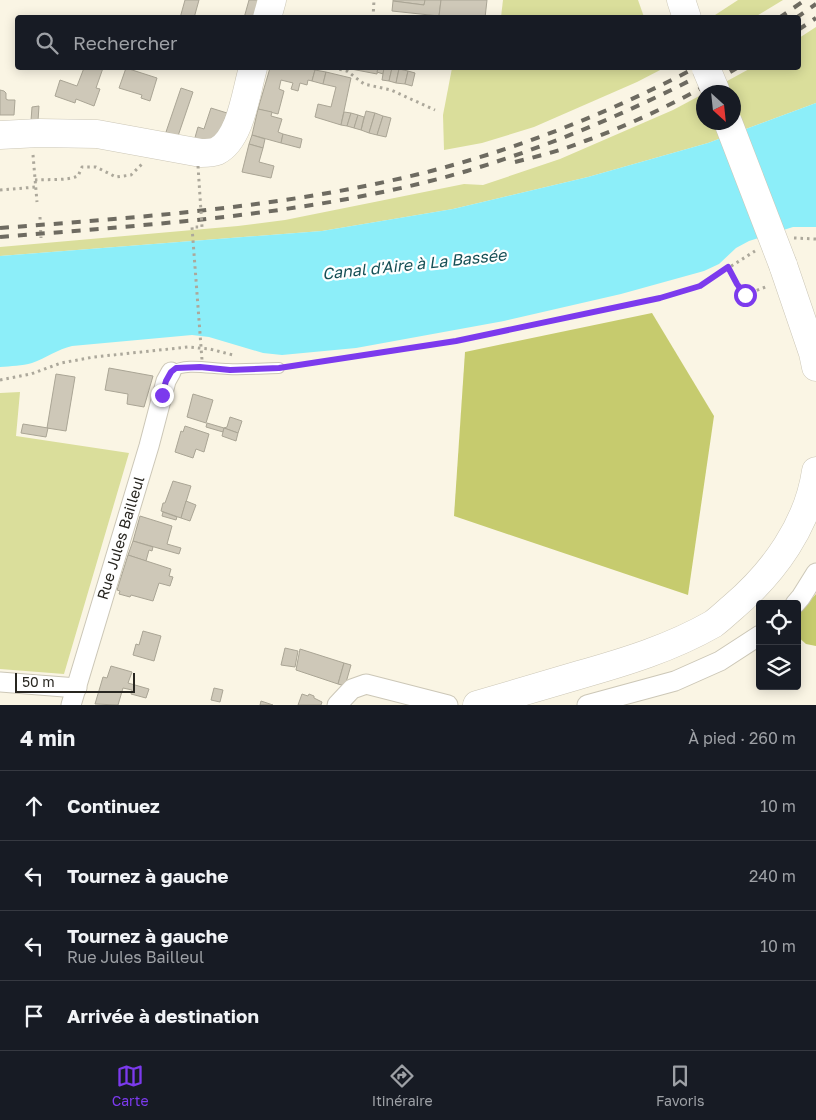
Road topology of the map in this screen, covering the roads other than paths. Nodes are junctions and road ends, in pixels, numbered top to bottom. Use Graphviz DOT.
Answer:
graph roads {
  1 [pos="272,0"];
  2 [pos="681,0"];
  3 [pos="268,15"];
  4 [pos="686,15"];
  5 [pos="252,70"];
  6 [pos="707,70"];
  7 [pos="713,85"];
  8 [pos="731,130"];
  9 [pos="0,135"];
  10 [pos="816,367"];
  11 [pos="279,368"];
  12 [pos="171,372"];
  13 [pos="816,471"];
  14 [pos="816,572"];
  15 [pos="799,600"];
  16 [pos="756,638"];
  17 [pos="0,682"];
  18 [pos="74,696"];
  19 [pos="520,700"];
  20 [pos="337,705"];
  21 [pos="448,705"];
  22 [pos="477,705"];
  23 [pos="587,705"];
  1 -- 3 [label="street"];
  2 -- 4 [label="street"];
  5 -- 9 [label="street"];
  6 -- 7 [label="street, bridge"];
  8 -- 10 [label="street, bridge"];
  11 -- 12 [label="lane"];
  12 -- 18 [label="street, Rue Jules Bailleul"];
  13 -- 19 [label="street"];
  14 -- 15 [label="street"];
  16 -- 23 [label="street"];
  17 -- 18 [label="street"];
  19 -- 22 [label="street"];
  20 -- 21 [label="street"];
}
